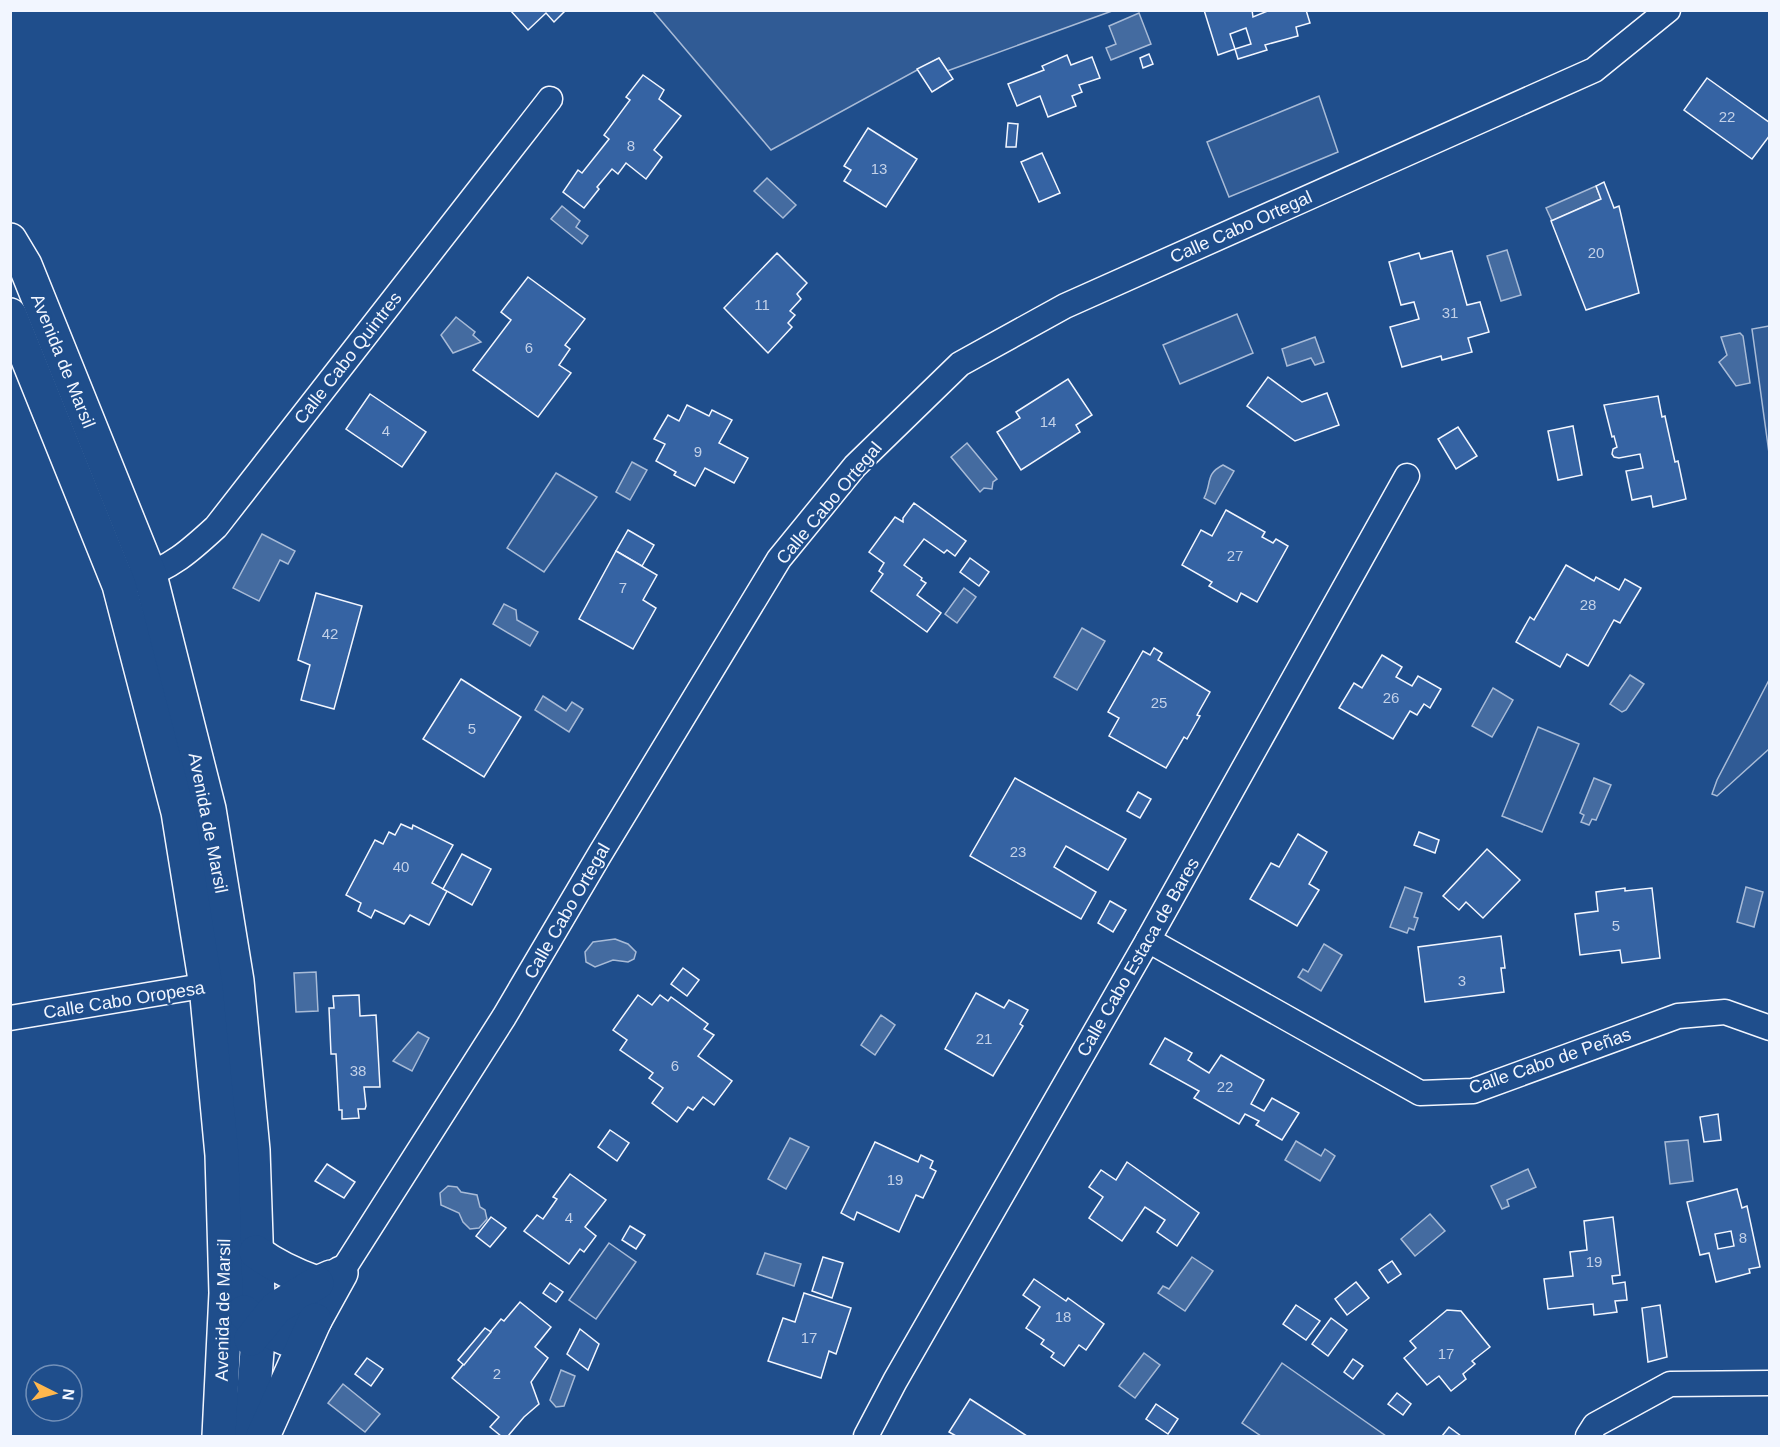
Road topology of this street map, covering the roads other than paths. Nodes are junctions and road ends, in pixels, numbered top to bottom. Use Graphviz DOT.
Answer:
graph roads {
  1 [pos="1668,10"];
  2 [pos="550,99"];
  3 [pos="15,258"];
  4 [pos="10,315"];
  5 [pos="1407,476"];
  6 [pos="134,580"];
  7 [pos="1148,940"];
  8 [pos="222,983"];
  9 [pos="10,1018"];
  10 [pos="1770,1028"];
  11 [pos="256,1252"];
  12 [pos="329,1278"];
  13 [pos="226,1293"];
  14 [pos="315,1320"];
  15 [pos="259,1328"];
  16 [pos="223,1380"];
  17 [pos="1770,1383"];
  18 [pos="219,1437"];
  19 [pos="250,1437"];
  20 [pos="263,1437"];
  21 [pos="866,1437"];
  22 [pos="1588,1437"];
  1 -- 12 [label="street, Calle Cabo Ortegal"];
  2 -- 6 [label="street, Calle Cabo Quintres"];
  3 -- 6 [label="street, Avenida de Marsil"];
  4 -- 6 [label="street, Avenida de Marsil"];
  5 -- 7 [label="street, Calle Cabo Estaca de Bares"];
  6 -- 8 [label="street, Avenida de Marsil"];
  7 -- 10 [label="street, Calle Cabo de Peñas"];
  7 -- 21 [label="street, Calle Cabo Estaca de Bares"];
  8 -- 9 [label="street, Calle Cabo Oropesa"];
  8 -- 11 [label="street, Avenida de Marsil"];
  8 -- 13 [label="street, Avenida de Marsil"];
  11 -- 12 [label="street"];
  11 -- 15 [label="street, Avenida de Marsil"];
  12 -- 14 [label="street"];
  12 -- 15 [label="street"];
  13 -- 15 [label="street"];
  13 -- 16 [label="street, Avenida de Marsil"];
  14 -- 15 [label="street"];
  14 -- 20 [label="street"];
  15 -- 16 [label="street"];
  15 -- 19 [label="street, Avenida de Marsil"];
  16 -- 18 [label="street, Avenida de Marsil"];
  17 -- 22 [label="street"];
}
